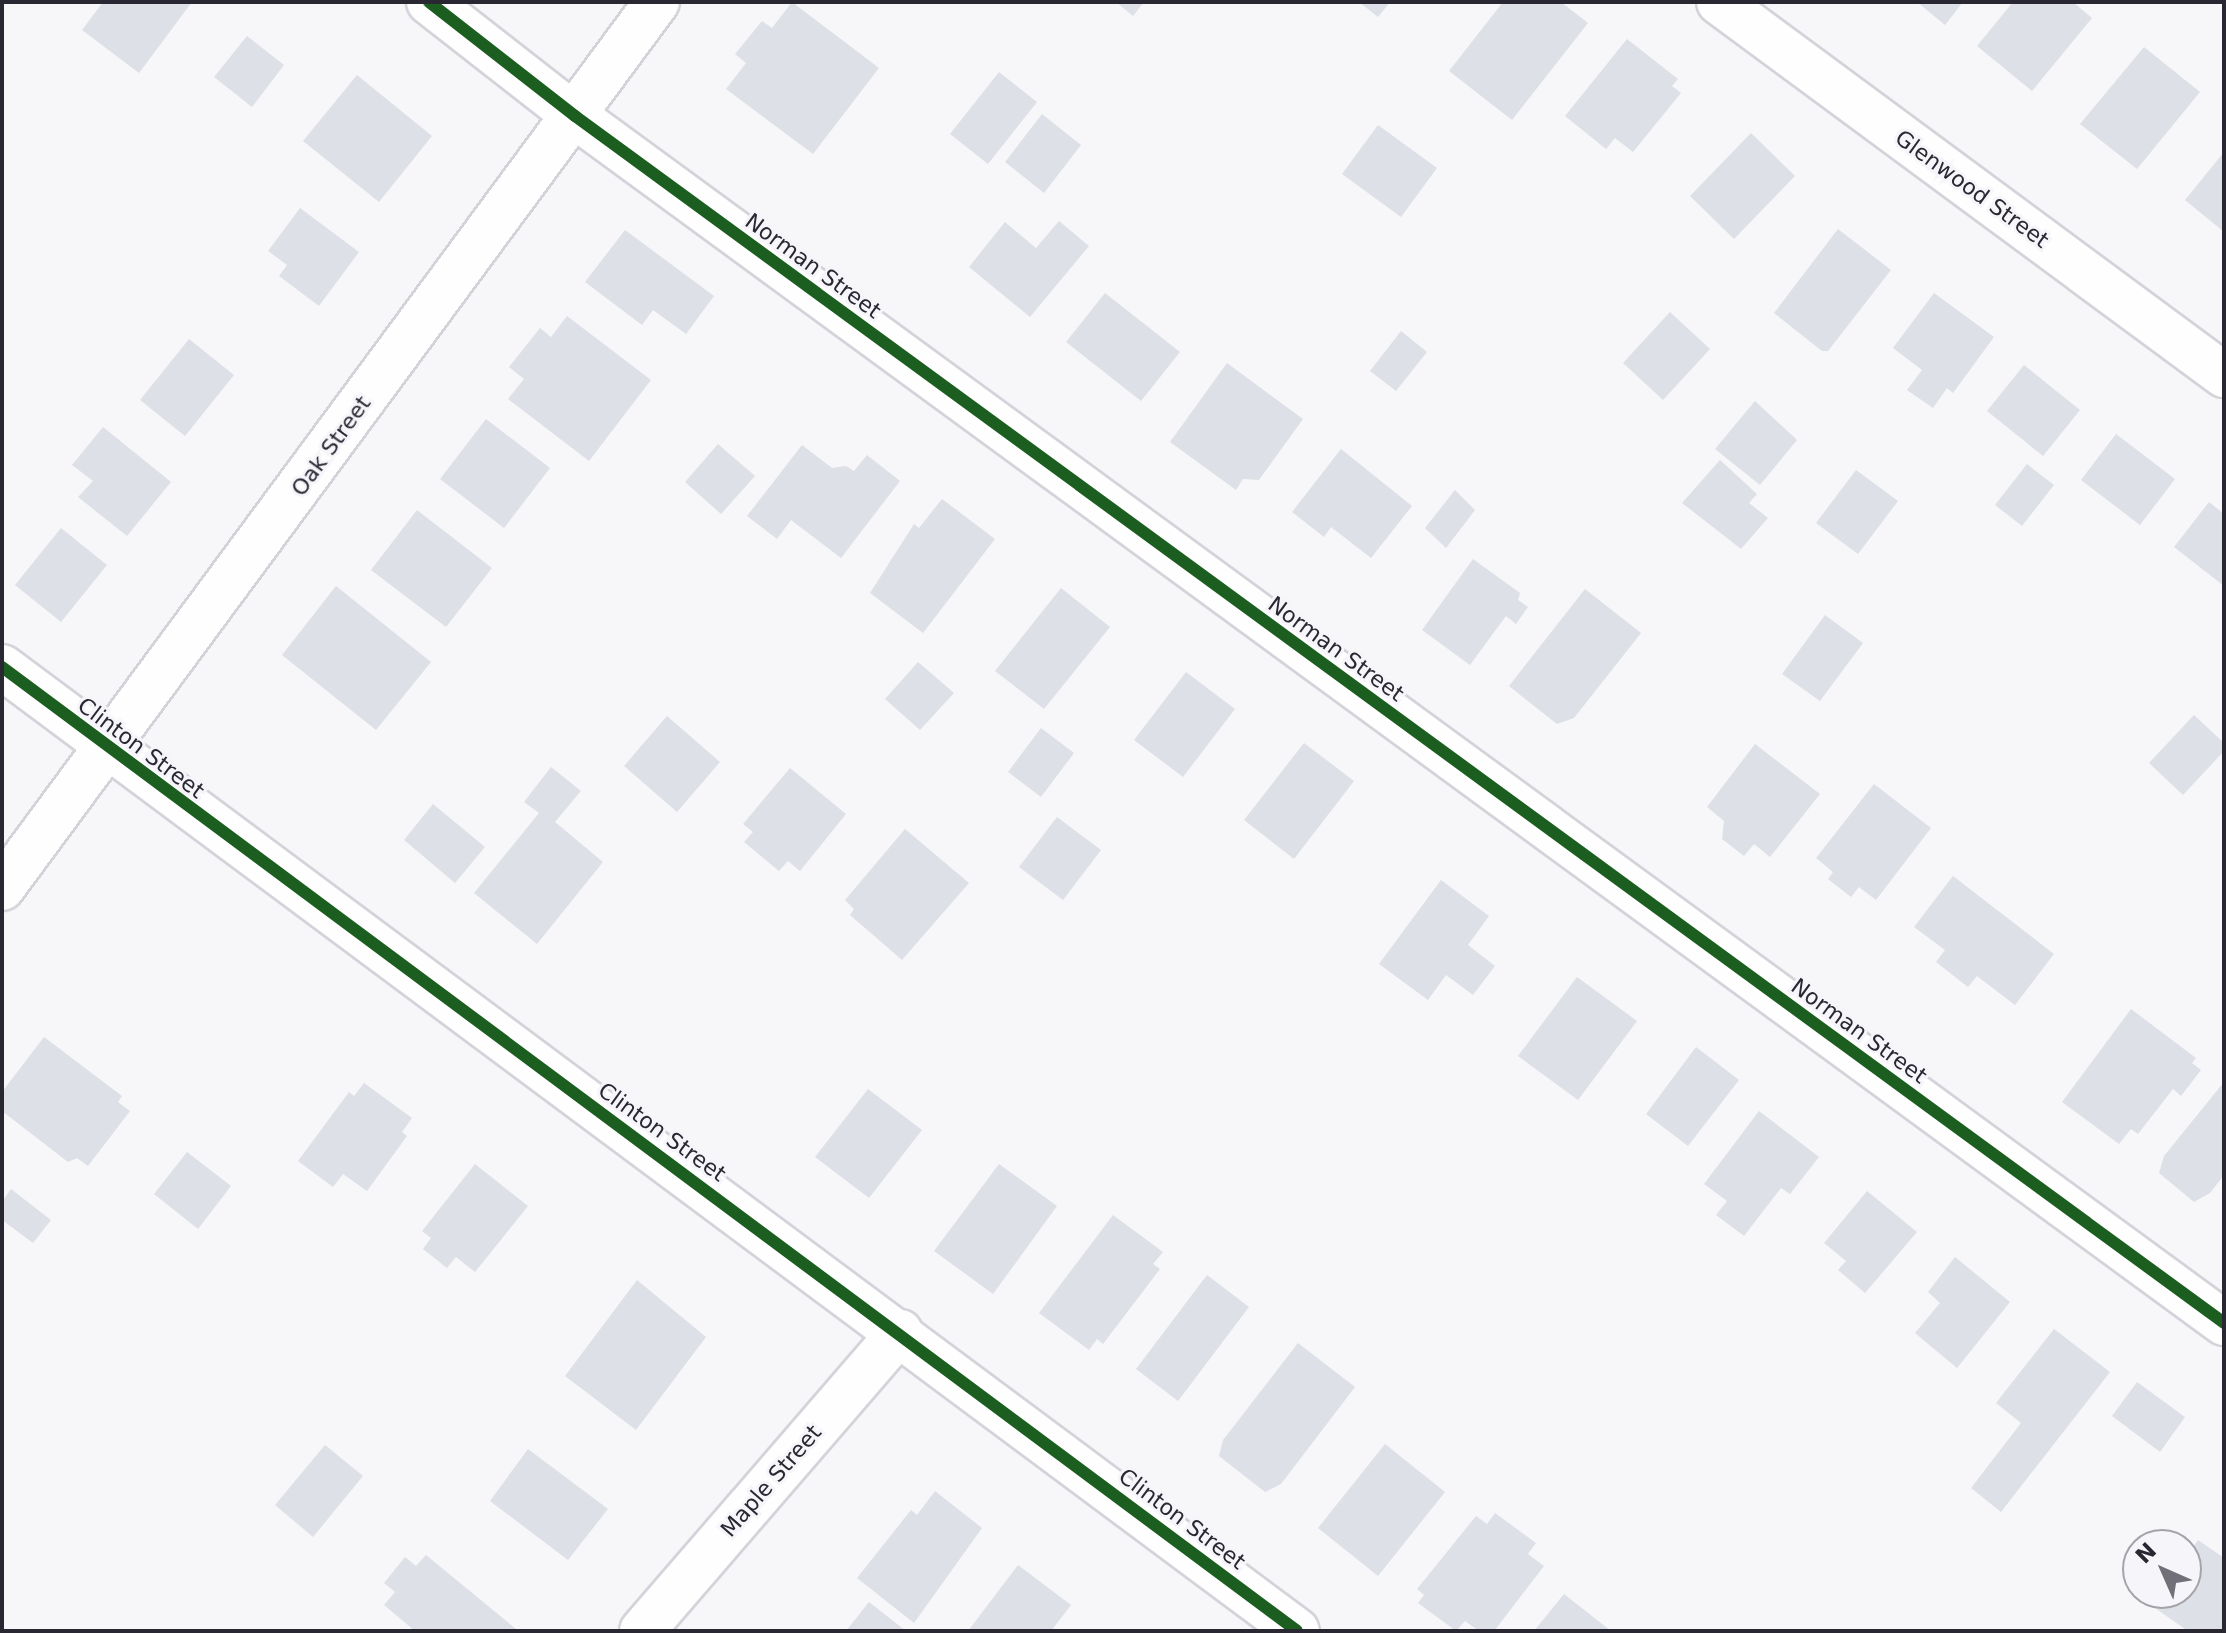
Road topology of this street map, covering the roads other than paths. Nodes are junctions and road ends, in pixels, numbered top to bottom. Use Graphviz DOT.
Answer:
graph roads {
  1 [pos="429,2"];
  2 [pos="657,2"];
  3 [pos="1719,2"];
  4 [pos="575,116"];
  5 [pos="2224,375"];
  6 [pos="2,667"];
  7 [pos="107,749"];
  8 [pos="2,888"];
  9 [pos="2224,1323"];
  10 [pos="900,1332"];
  11 [pos="642,1631"];
  12 [pos="1297,1631"];
  1 -- 4 [label="street, Norman Street"];
  2 -- 4 [label="street, Oak Street"];
  3 -- 5 [label="street, Glenwood Street"];
  4 -- 7 [label="street, Oak Street"];
  4 -- 9 [label="street, Norman Street"];
  6 -- 7 [label="street, Clinton Street"];
  7 -- 8 [label="street, Oak Street"];
  7 -- 10 [label="street, Clinton Street"];
  10 -- 11 [label="street, Maple Street"];
  10 -- 12 [label="street, Clinton Street"];
}
